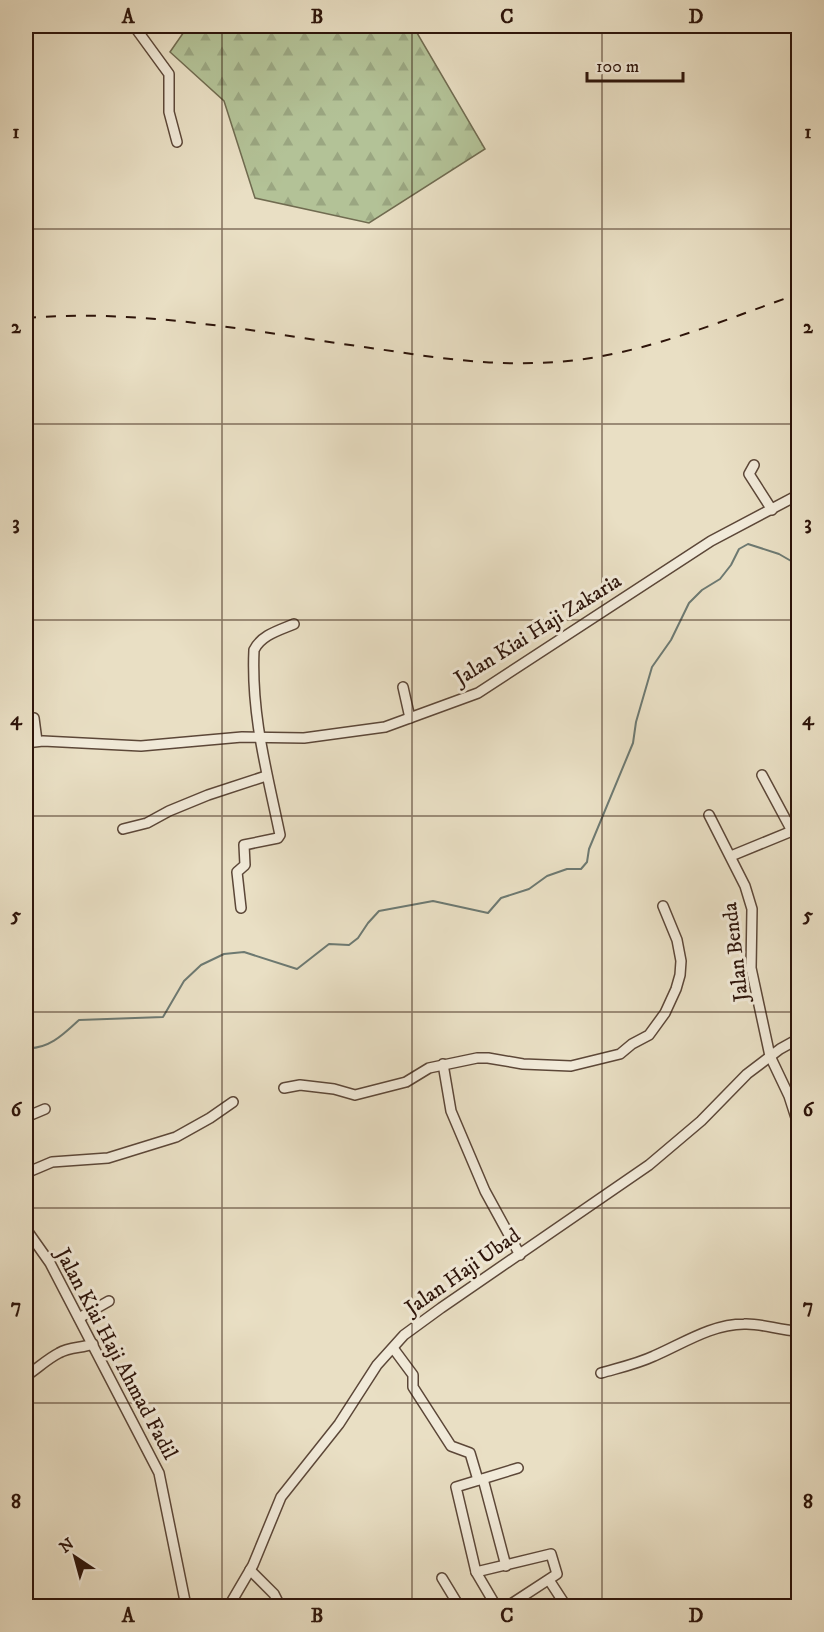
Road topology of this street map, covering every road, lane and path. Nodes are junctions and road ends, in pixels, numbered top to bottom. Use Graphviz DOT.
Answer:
graph roads {
  1 [pos="134,26"];
  2 [pos="177,142"];
  3 [pos="754,465"];
  4 [pos="798,495"];
  5 [pos="772,510"];
  6 [pos="294,624"];
  7 [pos="404,687"];
  8 [pos="34,718"];
  9 [pos="410,718"];
  10 [pos="258,737"];
  11 [pos="37,741"];
  12 [pos="26,743"];
  13 [pos="762,775"];
  14 [pos="266,776"];
  15 [pos="709,815"];
  16 [pos="123,829"];
  17 [pos="795,829"];
  18 [pos="731,856"];
  19 [pos="663,906"];
  20 [pos="241,908"];
  21 [pos="798,1039"];
  22 [pos="770,1056"];
  23 [pos="443,1064"];
  24 [pos="284,1088"];
  25 [pos="233,1102"];
  26 [pos="45,1109"];
  27 [pos="26,1117"];
  28 [pos="798,1124"];
  29 [pos="26,1173"];
  30 [pos="26,1229"];
  31 [pos="520,1255"];
  32 [pos="109,1301"];
  33 [pos="79,1318"];
  34 [pos="798,1332"];
  35 [pos="93,1344"];
  36 [pos="393,1348"];
  37 [pos="601,1373"];
  38 [pos="26,1376"];
  39 [pos="518,1468"];
  40 [pos="481,1479"];
  41 [pos="506,1566"];
  42 [pos="250,1570"];
  43 [pos="476,1572"];
  44 [pos="442,1578"];
  45 [pos="549,1580"];
  46 [pos="561,1605"];
  47 [pos="186,1606"];
  48 [pos="229,1606"];
  49 [pos="280,1606"];
  50 [pos="290,1606"];
  51 [pos="298,1606"];
  52 [pos="459,1606"];
  53 [pos="496,1606"];
  54 [pos="508,1606"];
  1 -- 2 [label="street"];
  3 -- 5 [label="street"];
  4 -- 5 [label="street, Jalan Kiai Haji Zakaria"];
  5 -- 9 [label="street, Jalan Kiai Haji Zakaria"];
  6 -- 10 [label="street"];
  7 -- 9 [label="street"];
  8 -- 11 [label="street"];
  9 -- 10 [label="street, Jalan Kiai Haji Zakaria"];
  10 -- 11 [label="street, Jalan Kiai Haji Zakaria"];
  10 -- 14 [label="street"];
  11 -- 12 [label="street, Jalan Kiai Haji Zakaria"];
  13 -- 17 [label="street"];
  14 -- 16 [label="street"];
  14 -- 20 [label="street"];
  15 -- 18 [label="street, Jalan Benda"];
  17 -- 18 [label="street"];
  18 -- 22 [label="street, Jalan Benda"];
  19 -- 23 [label="street"];
  21 -- 22 [label="street, Jalan Haji Ubad"];
  22 -- 28 [label="street, Jalan Benda"];
  22 -- 31 [label="street, Jalan Haji Ubad"];
  23 -- 24 [label="street"];
  23 -- 31 [label="street"];
  25 -- 29 [label="street"];
  26 -- 27 [label="street"];
  30 -- 33 [label="street, Jalan Kiai Haji Ahmad Fadil"];
  31 -- 36 [label="street, Jalan Haji Ubad"];
  32 -- 33 [label="street"];
  33 -- 35 [label="street, Jalan Kiai Haji Ahmad Fadil"];
  34 -- 37 [label="street"];
  35 -- 38 [label="street"];
  35 -- 47 [label="street, Jalan Kiai Haji Ahmad Fadil"];
  36 -- 40 [label="street"];
  36 -- 42 [label="street, Jalan Haji Ubad"];
  39 -- 40 [label="street"];
  40 -- 41 [label="street"];
  40 -- 43 [label="street"];
  41 -- 43 [label="street"];
  41 -- 45 [label="street"];
  42 -- 48 [label="street, Jalan Haji Ubad"];
  42 -- 49 [label="street"];
  43 -- 53 [label="street"];
  44 -- 52 [label="street"];
  45 -- 46 [label="street"];
  45 -- 54 [label="street"];
  50 -- 51 [label="street"];
}
